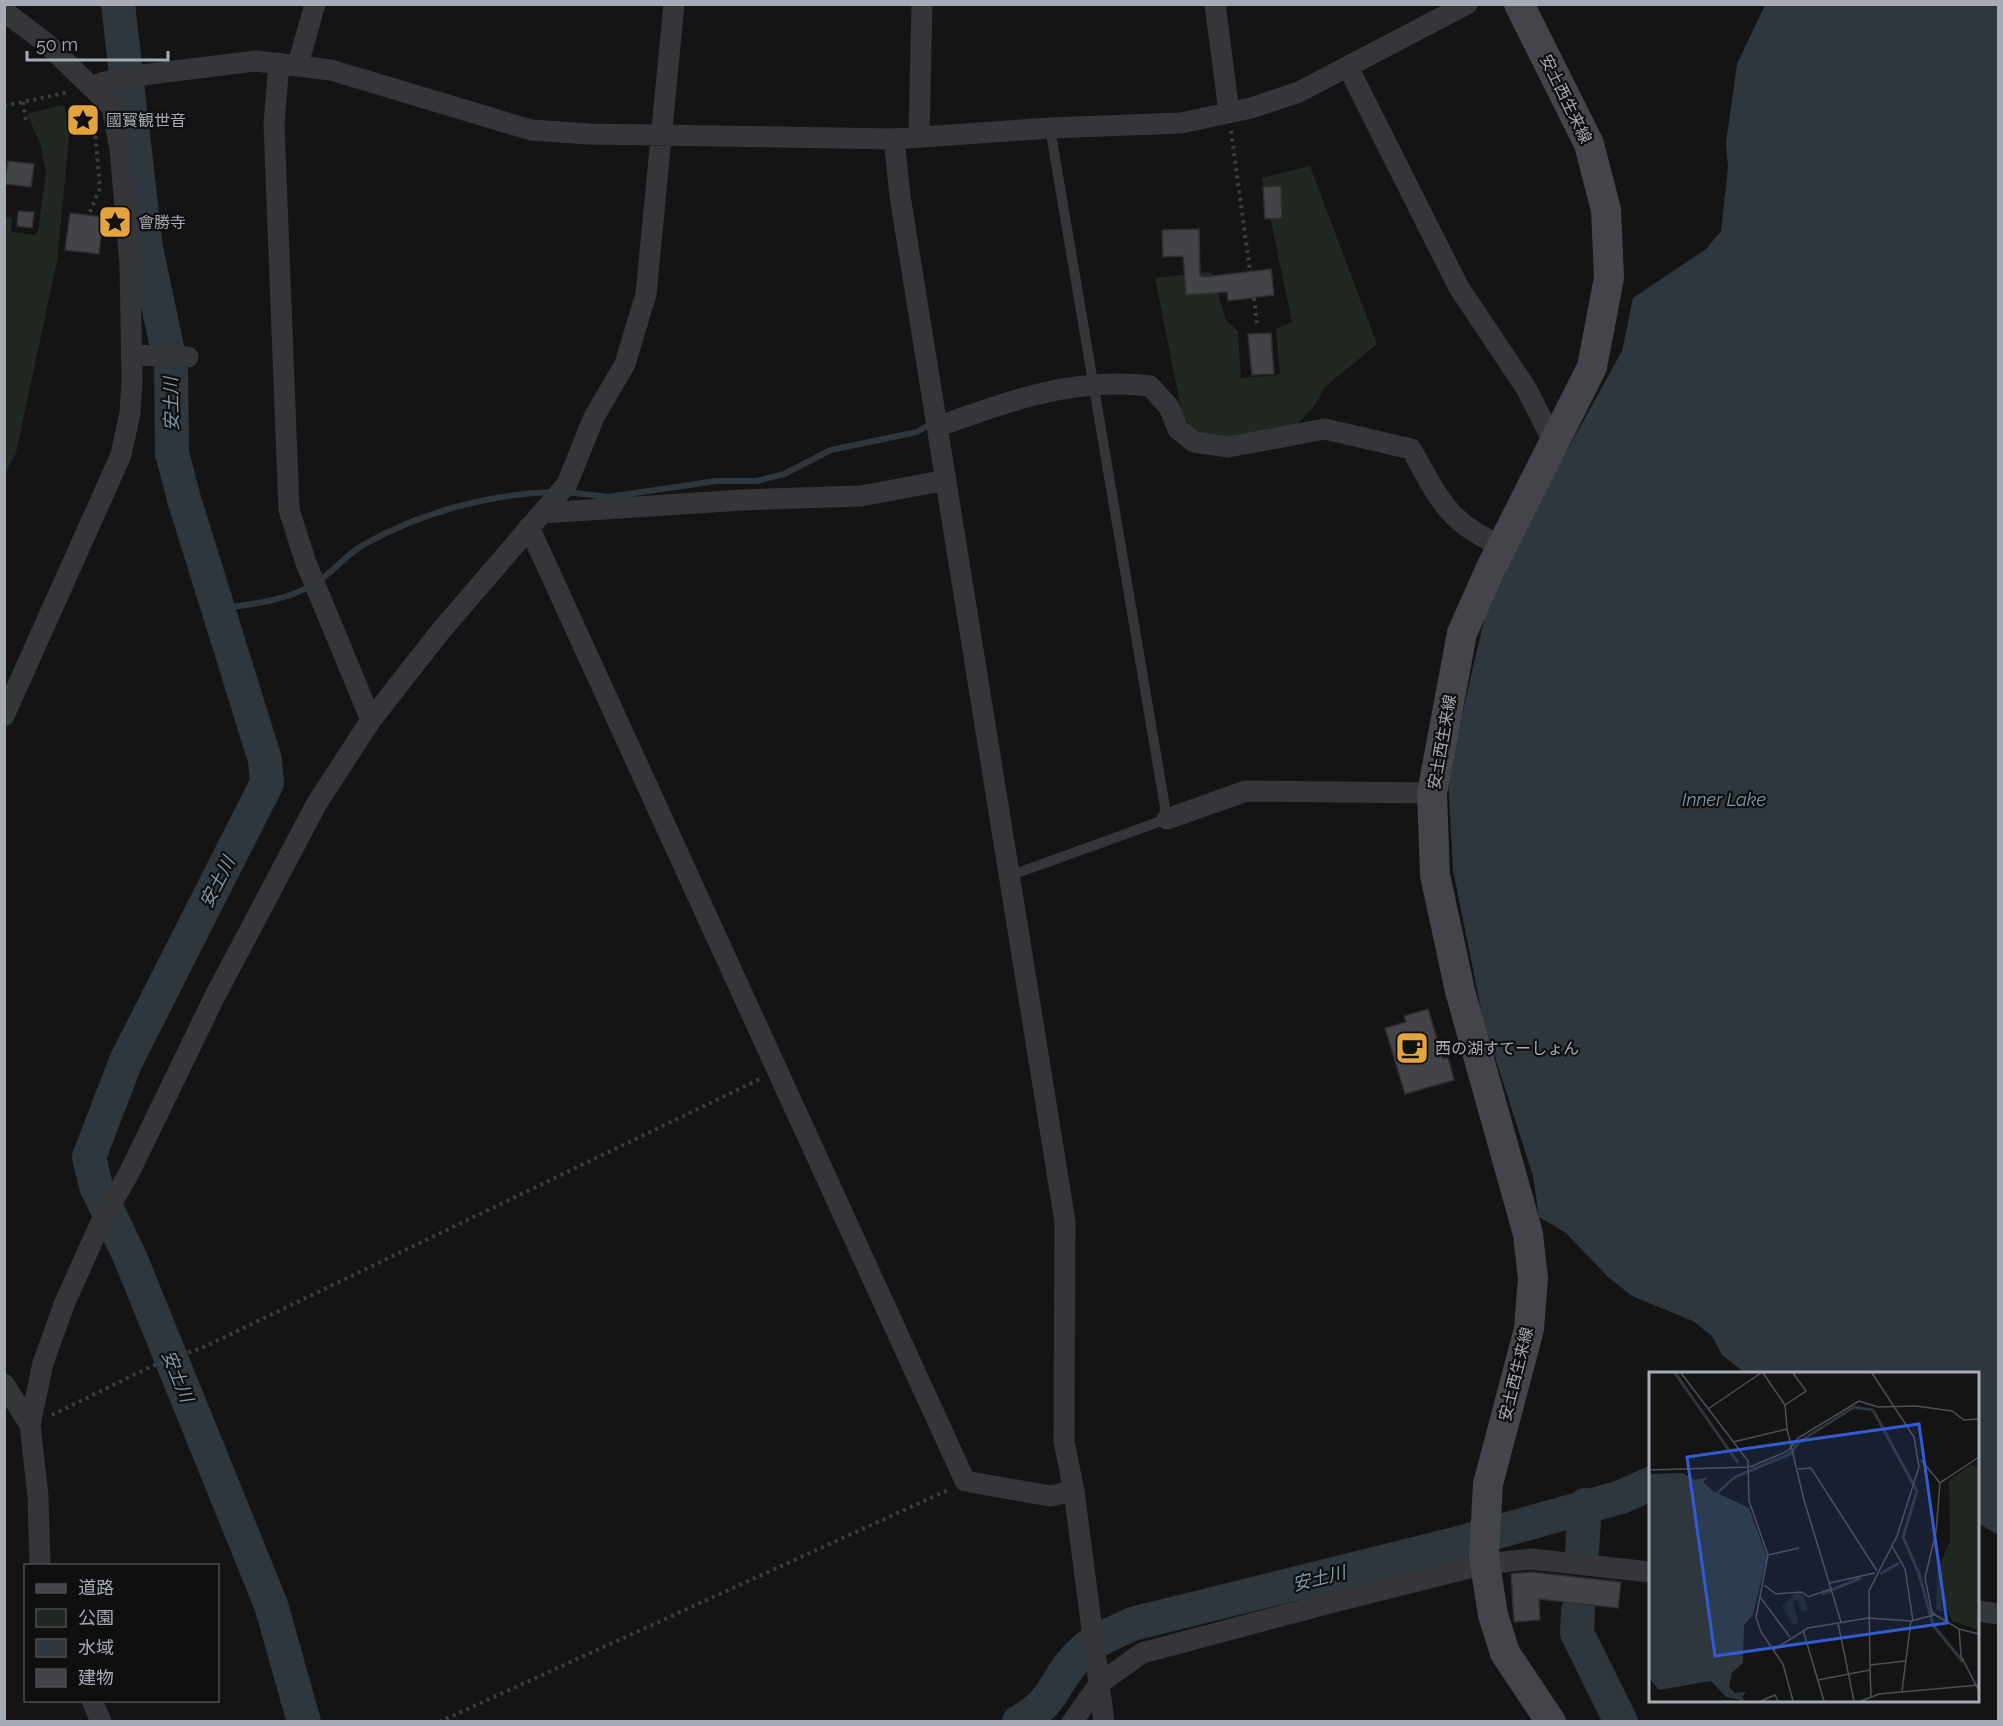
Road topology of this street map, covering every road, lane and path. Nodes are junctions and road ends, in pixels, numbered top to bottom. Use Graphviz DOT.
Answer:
graph roads {
  1 [pos="315,4"];
  2 [pos="674,4"];
  3 [pos="922,4"];
  4 [pos="1215,4"];
  5 [pos="1467,4"];
  6 [pos="1519,4"];
  7 [pos="4,11"];
  8 [pos="288,63"];
  9 [pos="1348,67"];
  10 [pos="97,84"];
  11 [pos="23,102"];
  12 [pos="4,106"];
  13 [pos="1228,112"];
  14 [pos="26,121"];
  15 [pos="1050,128"];
  16 [pos="95,133"];
  17 [pos="919,136"];
  18 [pos="660,137"];
  19 [pos="894,139"];
  20 [pos="90,212"];
  21 [pos="1250,272"];
  22 [pos="1254,298"];
  23 [pos="1257,323"];
  24 [pos="132,355"];
  25 [pos="188,357"];
  26 [pos="1094,386"];
  27 [pos="938,427"];
  28 [pos="1554,443"];
  29 [pos="946,480"];
  30 [pos="540,514"];
  31 [pos="1502,546"];
  32 [pos="4,716"];
  33 [pos="371,720"];
  34 [pos="1432,793"];
  35 [pos="1167,819"];
  36 [pos="1009,876"];
  37 [pos="776,1071"];
  38 [pos="4,1384"];
  39 [pos="30,1425"];
  40 [pos="964,1481"];
  41 [pos="1074,1491"];
  42 [pos="1484,1560"];
  43 [pos="40,1564"];
  44 [pos="1649,1572"];
  45 [pos="1979,1611"];
  46 [pos="1998,1614"];
  47 [pos="1099,1673"];
  48 [pos="92,1702"];
  49 [pos="101,1722"];
  50 [pos="439,1722"];
  51 [pos="1072,1722"];
  52 [pos="1104,1722"];
  53 [pos="1551,1722"];
  1 -- 8 [label="street"];
  2 -- 18 [label="street"];
  3 -- 17 [label="street"];
  4 -- 13 [label="street"];
  5 -- 9 [label="street"];
  6 -- 28 [label="main road, 安土西生来線"];
  7 -- 10 [label="street"];
  8 -- 10 [label="street"];
  8 -- 18 [label="street"];
  8 -- 33 [label="street"];
  9 -- 13 [label="street"];
  9 -- 28 [label="street"];
  10 -- 11 [label="path"];
  10 -- 24 [label="street"];
  11 -- 12 [label="path"];
  11 -- 14 [label="path"];
  13 -- 15 [label="street"];
  13 -- 21 [label="path"];
  15 -- 17 [label="street"];
  15 -- 26 [label="lane"];
  16 -- 20 [label="path"];
  17 -- 19 [label="street"];
  18 -- 19 [label="street"];
  18 -- 30 [label="street"];
  19 -- 27 [label="street"];
  22 -- 23 [label="path"];
  24 -- 25 [label="street"];
  24 -- 32 [label="street"];
  26 -- 27 [label="street"];
  26 -- 31 [label="street"];
  26 -- 35 [label="lane"];
  27 -- 29 [label="street"];
  28 -- 31 [label="main road, 安土西生来線"];
  29 -- 30 [label="street"];
  29 -- 36 [label="street"];
  30 -- 33 [label="street"];
  30 -- 37 [label="street"];
  31 -- 34 [label="main road, 安土西生来線"];
  33 -- 39 [label="street"];
  34 -- 35 [label="street"];
  34 -- 42 [label="main road, 安土西生来線"];
  35 -- 36 [label="lane"];
  36 -- 41 [label="street"];
  37 -- 39 [label="path"];
  37 -- 40 [label="street"];
  38 -- 39 [label="street"];
  39 -- 43 [label="street"];
  40 -- 41 [label="street"];
  40 -- 50 [label="path"];
  41 -- 47 [label="street"];
  42 -- 44 [label="street"];
  42 -- 47 [label="street"];
  42 -- 53 [label="main road, 安土西生来線"];
  45 -- 46 [label="street"];
  47 -- 51 [label="street"];
  47 -- 52 [label="street"];
  48 -- 49 [label="street"];
}
